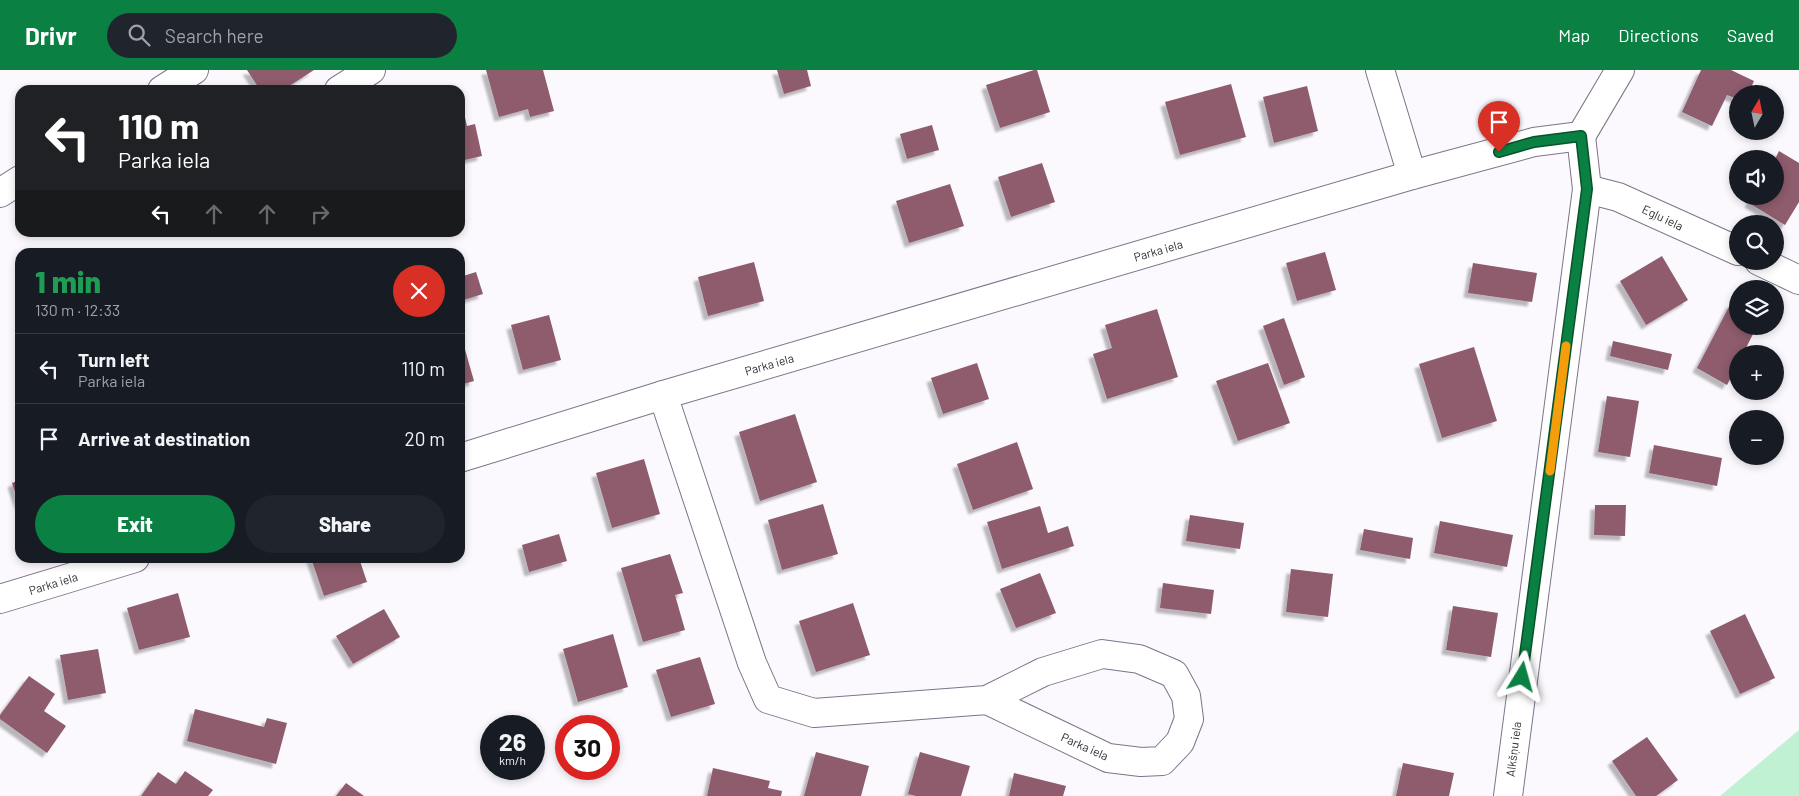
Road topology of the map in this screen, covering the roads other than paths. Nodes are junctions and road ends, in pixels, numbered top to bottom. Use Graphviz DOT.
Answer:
graph roads {
  1 [pos="194,70"];
  2 [pos="371,70"];
  3 [pos="1380,70"];
  4 [pos="1620,70"];
  5 [pos="170,85"];
  6 [pos="347,85"];
  7 [pos="1581,136"];
  8 [pos="1412,175"];
  9 [pos="15,183"];
  10 [pos="1587,189"];
  11 [pos="0,192"];
  12 [pos="1729,247"];
  13 [pos="1778,270"];
  14 [pos="1799,280"];
  15 [pos="663,396"];
  16 [pos="465,456"];
  17 [pos="119,563"];
  18 [pos="0,599"];
  19 [pos="987,700"];
  20 [pos="1508,796"];
  1 -- 5 [label="street"];
  2 -- 6 [label="street"];
  3 -- 8 [label="street"];
  4 -- 7 [label="street"];
  7 -- 8 [label="street, Parka iela"];
  7 -- 10 [label="street, Alkšņu iela"];
  8 -- 15 [label="street, Parka iela"];
  9 -- 11 [label="street"];
  10 -- 12 [label="street, Egļu iela"];
  10 -- 20 [label="street, Alkšņu iela"];
  13 -- 14 [label="street"];
  15 -- 16 [label="street, Parka iela"];
  15 -- 19 [label="street, Parka iela"];
  17 -- 18 [label="street, Parka iela"];
  19 -- 19 [label="street, Parka iela"];
}
